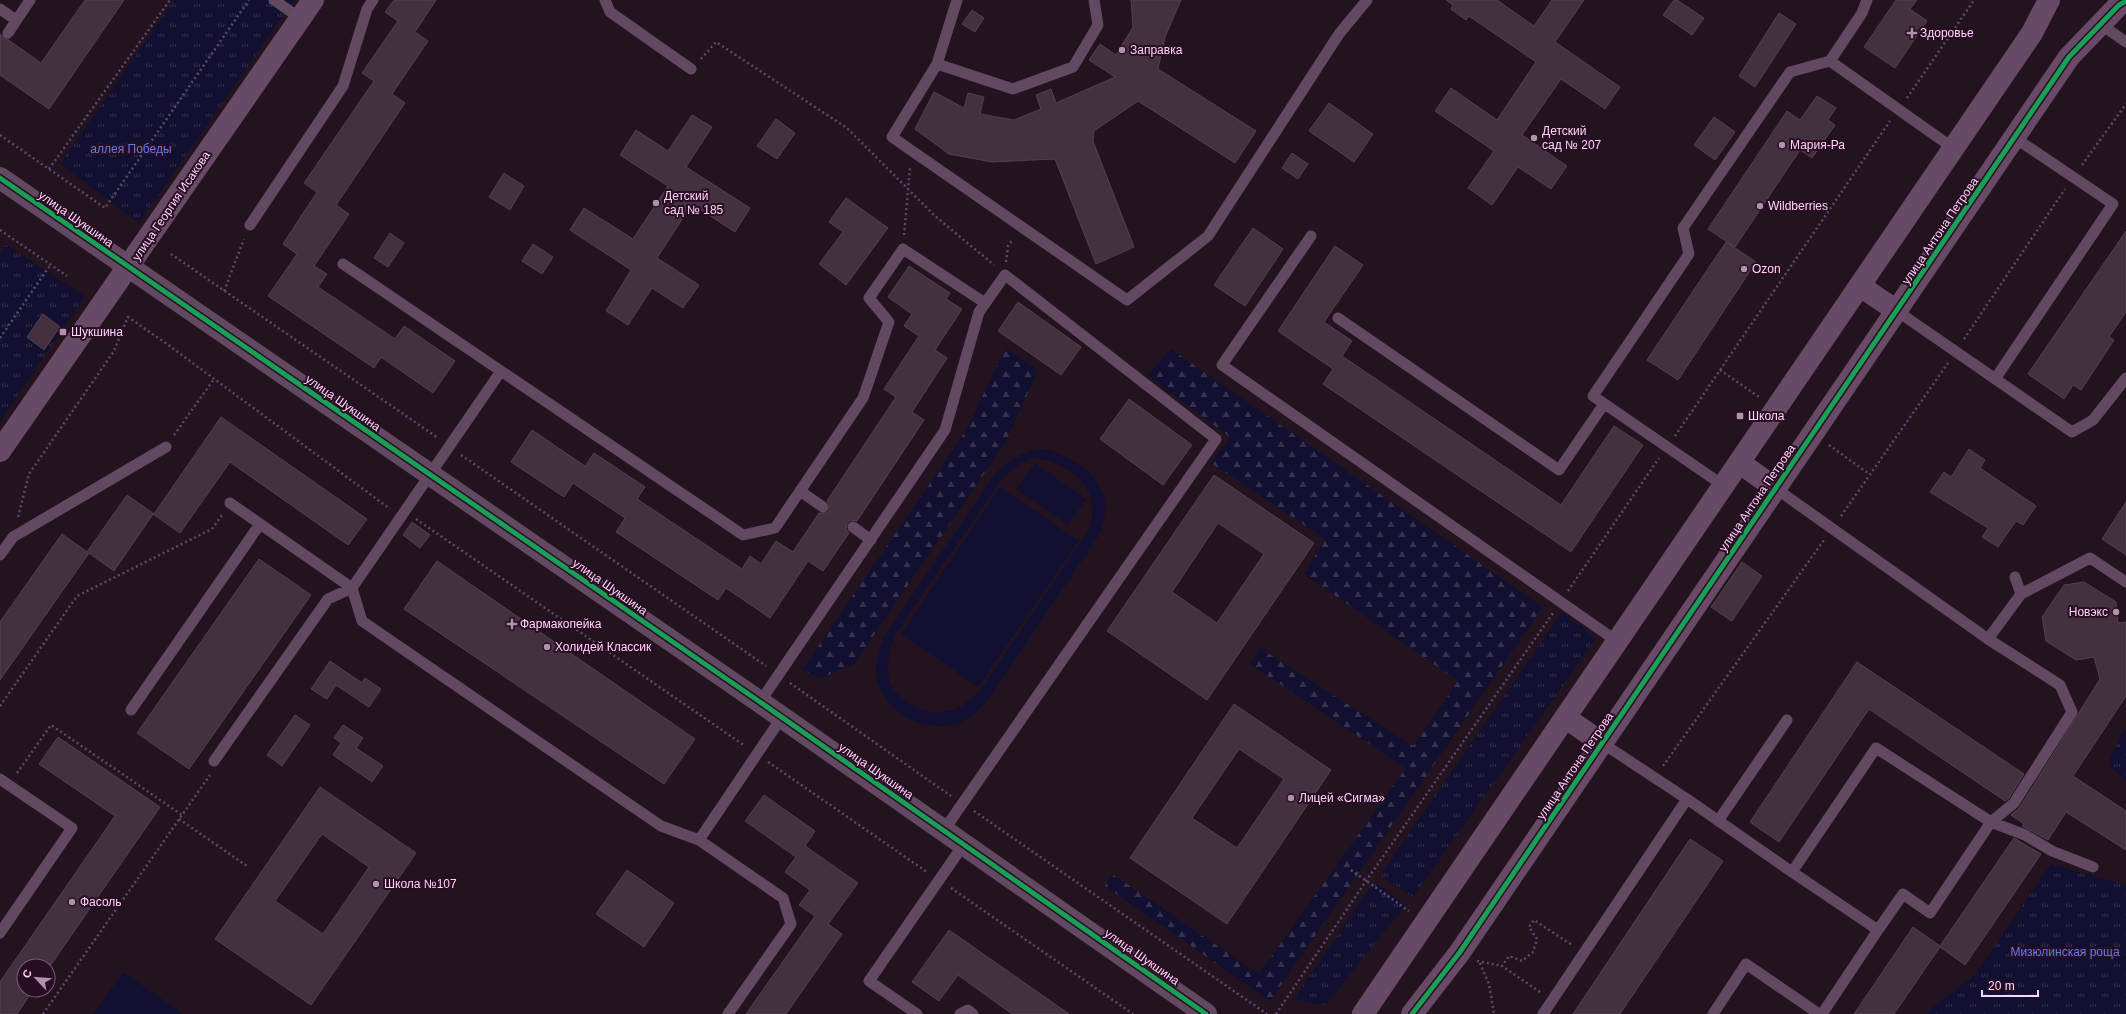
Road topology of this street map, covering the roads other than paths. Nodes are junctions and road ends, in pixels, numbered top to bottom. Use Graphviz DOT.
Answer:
graph roads {
  1 [pos="30,0"];
  2 [pos="274,0"];
  3 [pos="313,0"];
  4 [pos="373,0"];
  5 [pos="605,0"];
  6 [pos="957,0"];
  7 [pos="1094,0"];
  8 [pos="1367,0"];
  9 [pos="1867,0"];
  10 [pos="2049,0"];
  11 [pos="2126,1"];
  12 [pos="0,9"];
  13 [pos="300,18"];
  14 [pos="16,20"];
  15 [pos="2100,24"];
  16 [pos="8,33"];
  17 [pos="2126,42"];
  18 [pos="1830,61"];
  19 [pos="937,64"];
  20 [pos="691,69"];
  21 [pos="2015,138"];
  22 [pos="1953,148"];
  23 [pos="0,178"];
  24 [pos="250,225"];
  25 [pos="1312,236"];
  26 [pos="342,264"];
  27 [pos="128,267"];
  28 [pos="1860,286"];
  29 [pos="985,303"];
  30 [pos="1897,311"];
  31 [pos="1338,318"];
  32 [pos="501,371"];
  33 [pos="2126,378"];
  34 [pos="1995,379"];
  35 [pos="1604,404"];
  36 [pos="166,447"];
  37 [pos="0,451"];
  38 [pos="1740,462"];
  39 [pos="429,474"];
  40 [pos="1724,486"];
  41 [pos="1776,488"];
  42 [pos="800,491"];
  43 [pos="230,503"];
  44 [pos="823,507"];
  45 [pos="260,524"];
  46 [pos="853,527"];
  47 [pos="871,540"];
  48 [pos="0,555"];
  49 [pos="2015,577"];
  50 [pos="2126,582"];
  51 [pos="352,588"];
  52 [pos="2021,594"];
  53 [pos="1988,639"];
  54 [pos="1618,642"];
  55 [pos="760,702"];
  56 [pos="131,710"];
  57 [pos="782,717"];
  58 [pos="1566,718"];
  59 [pos="1786,720"];
  60 [pos="1602,743"];
  61 [pos="214,765"];
  62 [pos="4,782"];
  63 [pos="1687,800"];
  64 [pos="1718,821"];
  65 [pos="1991,822"];
  66 [pos="944,830"];
  67 [pos="699,840"];
  68 [pos="964,844"];
  69 [pos="2093,867"];
  70 [pos="1792,872"];
  71 [pos="1878,930"];
  72 [pos="0,933"];
  73 [pos="728,1014"];
  74 [pos="917,1014"];
  75 [pos="960,1014"];
  76 [pos="973,1014"];
  77 [pos="1206,1014"];
  78 [pos="1363,1014"];
  79 [pos="1412,1014"];
  80 [pos="1543,1014"];
  81 [pos="1713,1014"];
  82 [pos="1821,1014"];
  1 -- 14 [label="lane"];
  2 -- 13 [label="lane"];
  3 -- 13 [label="street, улица Георгия Исакова"];
  4 -- 24 [label="lane"];
  5 -- 20 [label="lane"];
  6 -- 19 [label="lane"];
  7 -- 19 [label="lane"];
  8 -- 19 [label="lane"];
  9 -- 18 [label="lane"];
  10 -- 22 [label="street"];
  11 -- 15 [label="street, улица Антона Петрова"];
  12 -- 14 [label="lane"];
  13 -- 27 [label="street, улица Георгия Исакова"];
  14 -- 16 [label="lane"];
  15 -- 17 [label="lane"];
  15 -- 21 [label="street, улица Антона Петрова"];
  18 -- 22 [label="lane"];
  18 -- 35 [label="lane"];
  21 -- 30 [label="street, улица Антона Петрова"];
  21 -- 34 [label="lane"];
  22 -- 28 [label="street"];
  23 -- 27 [label="street, улица Шукшина"];
  25 -- 54 [label="lane"];
  26 -- 32 [label="lane"];
  27 -- 37 [label="street, улица Георгия Исакова"];
  27 -- 39 [label="street, улица Шукшина"];
  28 -- 30 [label="street"];
  28 -- 38 [label="street"];
  29 -- 42 [label="lane"];
  29 -- 47 [label="lane"];
  29 -- 66 [label="lane"];
  30 -- 34 [label="lane"];
  30 -- 41 [label="street, улица Антона Петрова"];
  31 -- 35 [label="lane"];
  32 -- 39 [label="lane"];
  32 -- 42 [label="lane"];
  33 -- 34 [label="lane"];
  35 -- 40 [label="lane"];
  36 -- 48 [label="lane"];
  38 -- 40 [label="street"];
  38 -- 41 [label="street"];
  39 -- 51 [label="lane"];
  39 -- 55 [label="street, улица Шукшина"];
  40 -- 54 [label="street"];
  41 -- 53 [label="lane"];
  41 -- 60 [label="street, улица Антона Петрова"];
  42 -- 44 [label="lane"];
  43 -- 45 [label="lane"];
  45 -- 51 [label="lane"];
  45 -- 56 [label="lane"];
  46 -- 47 [label="lane"];
  47 -- 55 [label="lane"];
  49 -- 52 [label="lane"];
  50 -- 52 [label="lane"];
  51 -- 61 [label="lane"];
  51 -- 67 [label="lane"];
  52 -- 53 [label="lane"];
  53 -- 65 [label="lane"];
  54 -- 58 [label="street"];
  55 -- 57 [label="street, улица Шукшина"];
  57 -- 66 [label="street, улица Шукшина"];
  57 -- 67 [label="lane"];
  58 -- 60 [label="street"];
  58 -- 78 [label="street"];
  59 -- 64 [label="lane"];
  60 -- 63 [label="lane"];
  60 -- 79 [label="street, улица Антона Петрова"];
  62 -- 72 [label="lane"];
  63 -- 64 [label="lane"];
  63 -- 80 [label="lane"];
  64 -- 70 [label="lane"];
  65 -- 69 [label="lane"];
  65 -- 70 [label="lane"];
  65 -- 71 [label="lane"];
  66 -- 68 [label="street, улица Шукшина"];
  67 -- 73 [label="lane"];
  68 -- 74 [label="lane"];
  68 -- 77 [label="street, улица Шукшина"];
  70 -- 71 [label="lane"];
  71 -- 82 [label="lane"];
  75 -- 76 [label="lane"];
  81 -- 82 [label="lane"];
}
